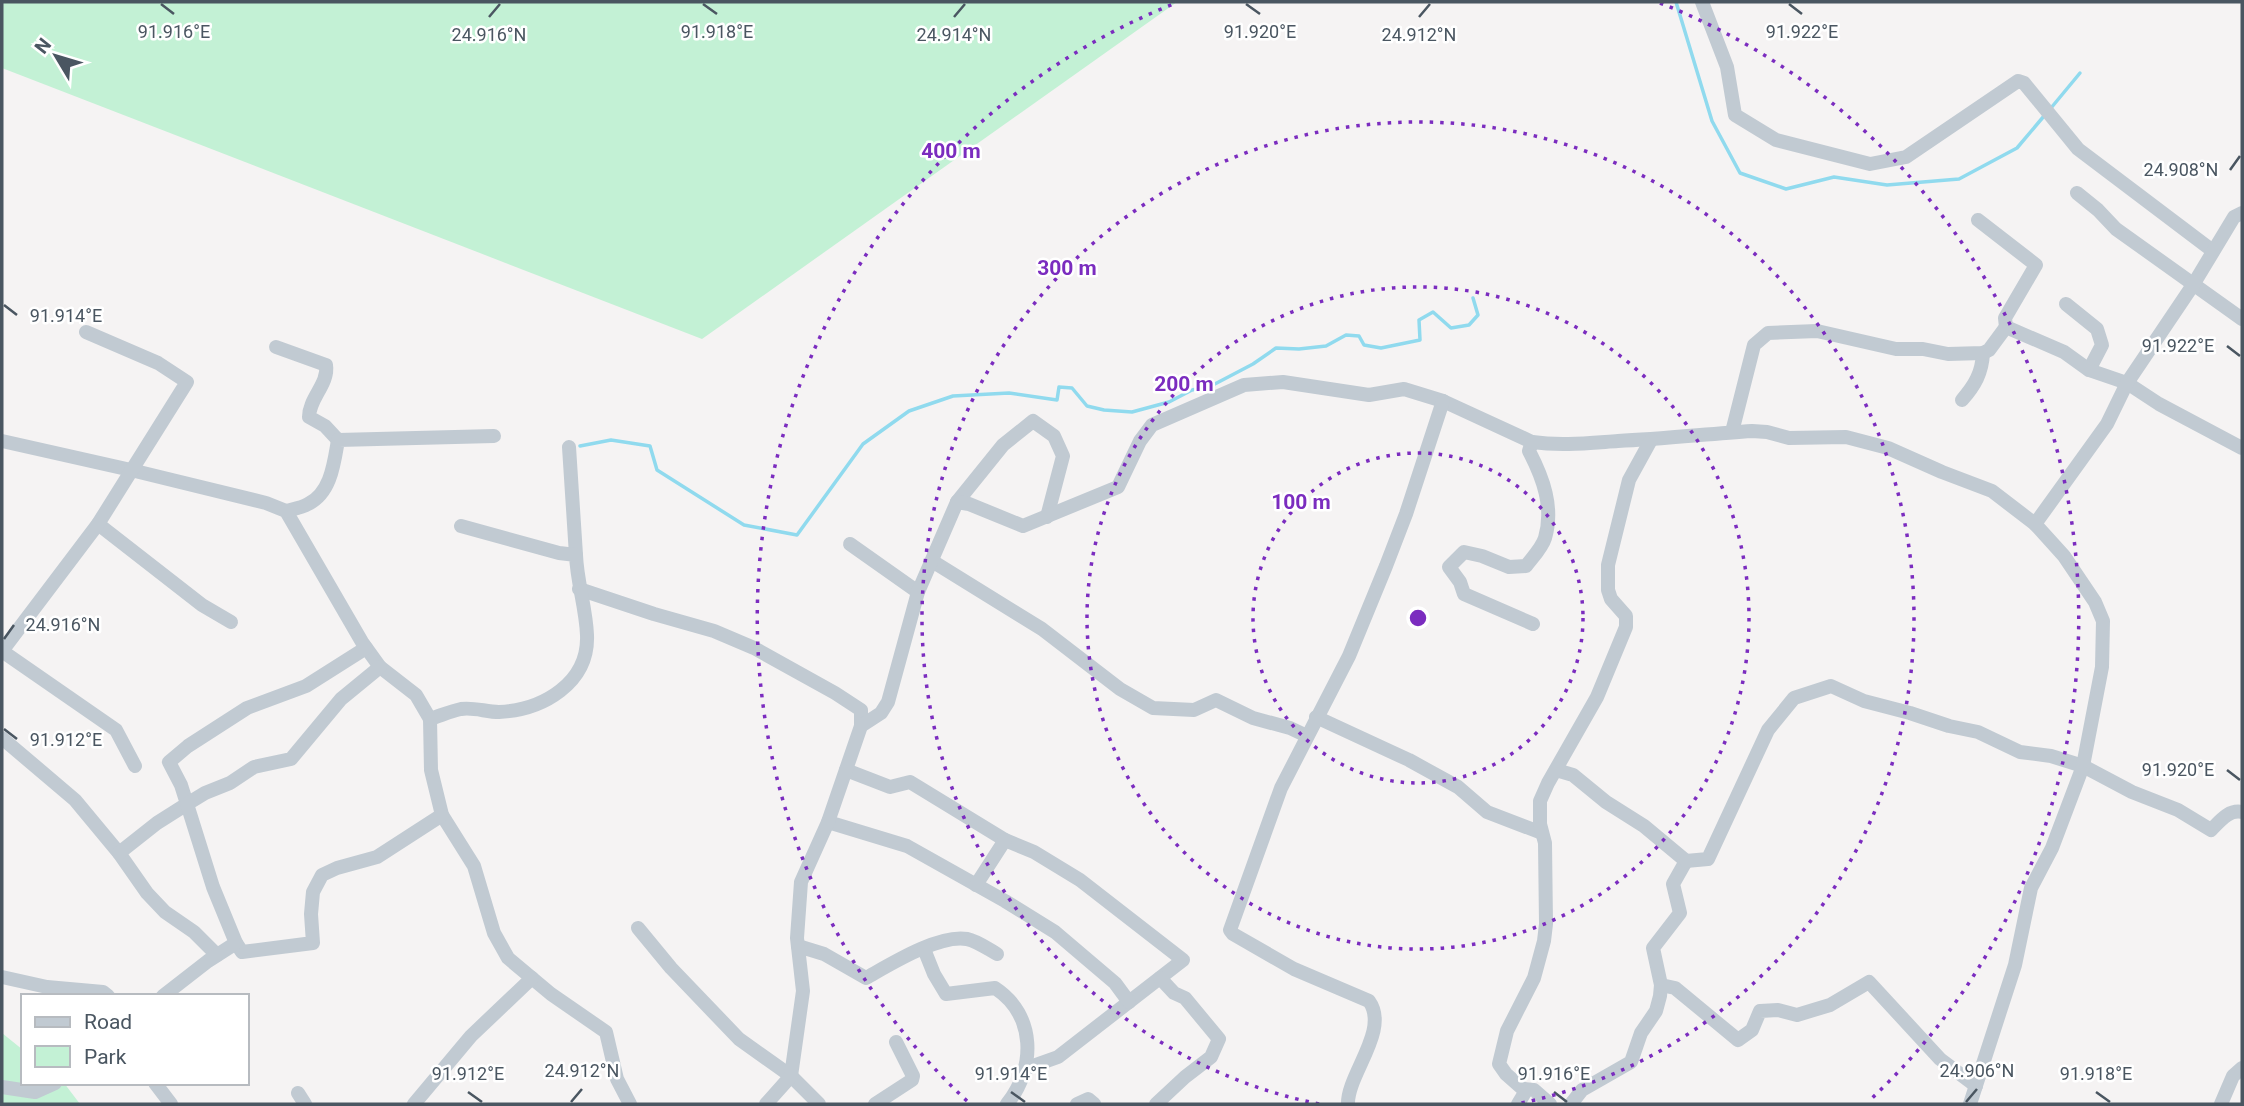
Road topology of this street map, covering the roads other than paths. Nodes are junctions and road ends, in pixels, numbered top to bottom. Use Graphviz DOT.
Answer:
graph roads {
  1 [pos="1702,2"];
  2 [pos="2077,193"];
  3 [pos="2242,213"];
  4 [pos="1978,220"];
  5 [pos="2213,251"];
  6 [pos="2193,285"];
  7 [pos="2066,304"];
  8 [pos="2242,319"];
  9 [pos="2006,327"];
  10 [pos="86,331"];
  11 [pos="276,347"];
  12 [pos="1983,353"];
  13 [pos="2089,370"];
  14 [pos="2127,383"];
  15 [pos="1962,400"];
  16 [pos="1443,401"];
  17 [pos="1732,432"];
  18 [pos="494,436"];
  19 [pos="338,440"];
  20 [pos="1651,440"];
  21 [pos="2,441"];
  22 [pos="1532,442"];
  23 [pos="569,447"];
  24 [pos="2242,448"];
  25 [pos="131,470"];
  26 [pos="957,502"];
  27 [pos="286,511"];
  28 [pos="1047,517"];
  29 [pos="98,524"];
  30 [pos="2035,524"];
  31 [pos="461,526"];
  32 [pos="850,544"];
  33 [pos="576,555"];
  34 [pos="932,561"];
  35 [pos="579,589"];
  36 [pos="918,593"];
  37 [pos="230,622"];
  38 [pos="1532,624"];
  39 [pos="4,645"];
  40 [pos="366,648"];
  41 [pos="380,667"];
  42 [pos="1316,717"];
  43 [pos="430,719"];
  44 [pos="861,726"];
  45 [pos="1307,736"];
  46 [pos="2,737"];
  47 [pos="135,766"];
  48 [pos="2083,766"];
  49 [pos="846,770"];
  50 [pos="1556,770"];
  51 [pos="187,804"];
  52 [pos="2242,812"];
  53 [pos="442,816"];
  54 [pos="828,822"];
  55 [pos="1542,833"];
  56 [pos="1005,840"];
  57 [pos="119,853"];
  58 [pos="1686,861"];
  59 [pos="976,885"];
  60 [pos="638,928"];
  61 [pos="236,943"];
  62 [pos="798,946"];
  63 [pos="924,949"];
  64 [pos="997,954"];
  65 [pos="218,955"];
  66 [pos="2,977"];
  67 [pos="532,978"];
  68 [pos="1160,978"];
  69 [pos="1661,985"];
  70 [pos="106,994"];
  71 [pos="166,994"];
  72 [pos="1129,1002"];
  73 [pos="895,1042"];
  74 [pos="1027,1068"];
  75 [pos="2242,1069"];
  76 [pos="791,1076"];
  77 [pos="50,1085"];
  78 [pos="157,1085"];
  79 [pos="1976,1086"];
  80 [pos="2,1087"];
  81 [pos="1523,1089"];
  82 [pos="171,1104"];
  83 [pos="414,1104"];
  84 [pos="631,1104"];
  85 [pos="766,1104"];
  86 [pos="819,1104"];
  87 [pos="875,1104"];
  88 [pos="1007,1104"];
  89 [pos="1077,1104"];
  90 [pos="1094,1104"];
  91 [pos="1156,1104"];
  92 [pos="1348,1104"];
  93 [pos="1518,1104"];
  94 [pos="1550,1104"];
  95 [pos="1571,1104"];
  96 [pos="1970,1104"];
  97 [pos="2221,1104"];
  1 -- 5 [label="street"];
  2 -- 6 [label="street"];
  3 -- 5 [label="street"];
  4 -- 9 [label="street"];
  5 -- 6 [label="street"];
  6 -- 8 [label="street"];
  6 -- 14 [label="street"];
  7 -- 13 [label="street"];
  9 -- 12 [label="street"];
  9 -- 13 [label="street"];
  10 -- 25 [label="street"];
  11 -- 19 [label="street"];
  12 -- 15 [label="street"];
  12 -- 17 [label="street"];
  13 -- 14 [label="street"];
  14 -- 24 [label="street"];
  14 -- 30 [label="street"];
  16 -- 22 [label="street"];
  16 -- 28 [label="street"];
  16 -- 42 [label="street"];
  17 -- 20 [label="street"];
  17 -- 30 [label="street"];
  18 -- 19 [label="street"];
  19 -- 27 [label="street"];
  20 -- 22 [label="street"];
  20 -- 50 [label="street"];
  21 -- 25 [label="street"];
  22 -- 38 [label="street"];
  23 -- 33 [label="street"];
  25 -- 27 [label="street"];
  25 -- 29 [label="street"];
  26 -- 28 [label="street"];
  26 -- 28 [label="street"];
  26 -- 34 [label="street"];
  27 -- 40 [label="street"];
  29 -- 37 [label="street"];
  29 -- 39 [label="street"];
  30 -- 48 [label="street"];
  31 -- 33 [label="street"];
  32 -- 36 [label="street"];
  33 -- 35 [label="street"];
  34 -- 36 [label="street"];
  34 -- 45 [label="street"];
  35 -- 43 [label="street"];
  35 -- 44 [label="street"];
  36 -- 44 [label="street"];
  39 -- 47 [label="street"];
  40 -- 41 [label="street"];
  40 -- 51 [label="street"];
  41 -- 43 [label="street"];
  41 -- 51 [label="street"];
  42 -- 45 [label="street"];
  42 -- 55 [label="street"];
  43 -- 53 [label="street"];
  44 -- 49 [label="street"];
  45 -- 92 [label="street"];
  46 -- 57 [label="street"];
  48 -- 52 [label="street"];
  48 -- 58 [label="street"];
  48 -- 79 [label="street"];
  49 -- 54 [label="street"];
  49 -- 56 [label="street"];
  50 -- 55 [label="street"];
  50 -- 58 [label="street"];
  51 -- 57 [label="street"];
  51 -- 61 [label="street"];
  53 -- 61 [label="street"];
  53 -- 67 [label="street"];
  54 -- 59 [label="street"];
  54 -- 62 [label="street"];
  55 -- 81 [label="street"];
  56 -- 59 [label="street"];
  56 -- 68 [label="street"];
  57 -- 65 [label="street"];
  58 -- 69 [label="street"];
  59 -- 72 [label="street"];
  60 -- 76 [label="street"];
  61 -- 65 [label="street"];
  62 -- 63 [label="street"];
  62 -- 76 [label="street"];
  63 -- 64 [label="street"];
  63 -- 74 [label="street"];
  65 -- 71 [label="street"];
  66 -- 70 [label="street"];
  67 -- 83 [label="street"];
  67 -- 84 [label="street"];
  68 -- 72 [label="street"];
  68 -- 91 [label="street"];
  69 -- 79 [label="street"];
  69 -- 95 [label="street"];
  72 -- 74 [label="street"];
  73 -- 87 [label="street"];
  74 -- 88 [label="street"];
  75 -- 97 [label="street"];
  76 -- 85 [label="street"];
  76 -- 86 [label="street"];
  77 -- 80 [label="street"];
  78 -- 82 [label="street"];
  79 -- 96 [label="street"];
  81 -- 93 [label="street"];
  81 -- 94 [label="street"];
  89 -- 90 [label="street"];
}
